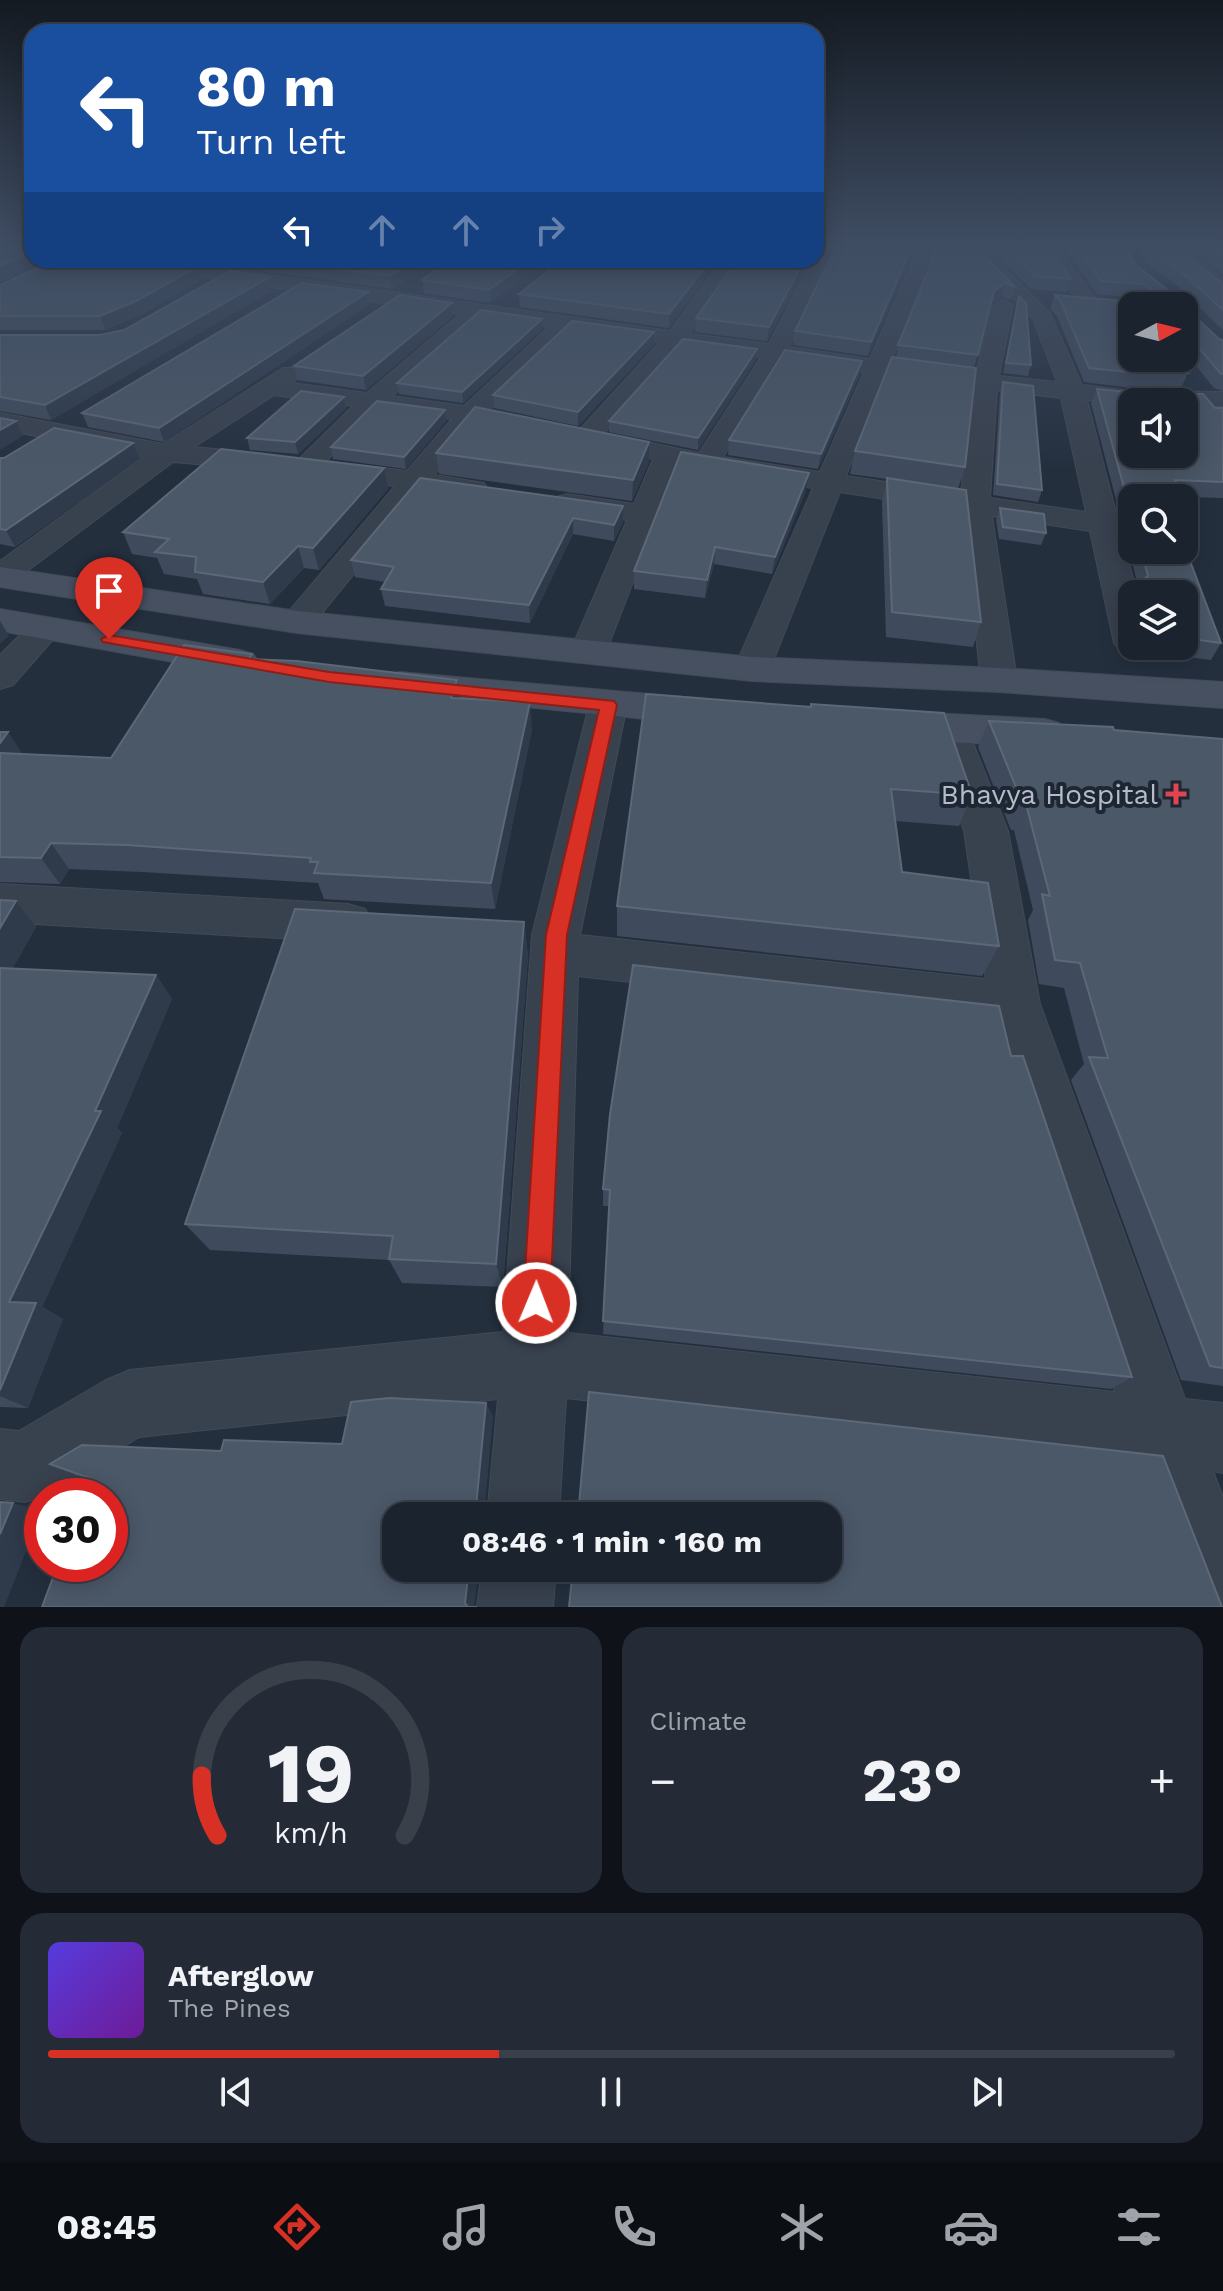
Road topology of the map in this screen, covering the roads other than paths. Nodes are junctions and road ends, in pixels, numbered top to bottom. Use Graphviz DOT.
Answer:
graph roads {
  1 [pos="474,321"];
  2 [pos="568,321"];
  3 [pos="687,321"];
  4 [pos="791,321"];
  5 [pos="898,321"];
  6 [pos="1007,321"];
  7 [pos="1045,321"];
  8 [pos="677,337"];
  9 [pos="776,352"];
  10 [pos="309,360"];
  11 [pos="879,368"];
  12 [pos="986,382"];
  13 [pos="270,387"];
  14 [pos="1072,391"];
  15 [pos="1205,392"];
  16 [pos="372,401"];
  17 [pos="470,414"];
  18 [pos="80,415"];
  19 [pos="0,421"];
  20 [pos="1223,422"];
  21 [pos="55,431"];
  22 [pos="587,436"];
  23 [pos="22,451"];
  24 [pos="167,453"];
  25 [pos="669,453"];
  26 [pos="706,463"];
  27 [pos="306,466"];
  28 [pos="415,481"];
  29 [pos="832,481"];
  30 [pos="506,494"];
  31 [pos="537,498"];
  32 [pos="976,504"];
  33 [pos="644,514"];
  34 [pos="1103,524"];
  35 [pos="0,576"];
  36 [pos="1118,587"];
  37 [pos="0,620"];
  38 [pos="297,622"];
  39 [pos="46,628"];
  40 [pos="588,652"];
  41 [pos="1136,660"];
  42 [pos="282,669"];
  43 [pos="752,669"];
  44 [pos="0,677"];
  45 [pos="360,680"];
  46 [pos="999,680"];
  47 [pos="1144,692"];
  48 [pos="1223,695"];
  49 [pos="608,705"];
  50 [pos="748,715"];
  51 [pos="857,722"];
  52 [pos="950,729"];
  53 [pos="1077,735"];
  54 [pos="0,903"];
  55 [pos="397,926"];
  56 [pos="540,940"];
  57 [pos="1015,1004"];
  58 [pos="535,1362"];
  59 [pos="1193,1435"];
  60 [pos="0,1464"];
  61 [pos="524,1502"];
  62 [pos="518,1582"];
  63 [pos="1223,1593"];
  64 [pos="515,1607"];
  1 -- 16 [label="street"];
  2 -- 8 [label="street"];
  2 -- 17 [label="street"];
  3 -- 8 [label="street"];
  4 -- 9 [label="street"];
  5 -- 11 [label="street"];
  6 -- 12 [label="street"];
  7 -- 14 [label="street"];
  8 -- 9 [label="street"];
  8 -- 22 [label="street"];
  9 -- 11 [label="street"];
  9 -- 26 [label="street"];
  10 -- 13 [label="street"];
  11 -- 12 [label="street"];
  11 -- 29 [label="street"];
  12 -- 14 [label="street"];
  12 -- 32 [label="street"];
  13 -- 16 [label="street"];
  13 -- 24 [label="street"];
  14 -- 15 [label="street"];
  14 -- 34 [label="street"];
  15 -- 20 [label="street"];
  16 -- 17 [label="street"];
  16 -- 27 [label="street"];
  17 -- 22 [label="street"];
  17 -- 28 [label="street"];
  18 -- 21 [label="street"];
  19 -- 21 [label="street"];
  21 -- 23 [label="street"];
  21 -- 24 [label="street"];
  22 -- 25 [label="street"];
  24 -- 27 [label="street"];
  24 -- 35 [label="street"];
  25 -- 26 [label="street"];
  25 -- 33 [label="street"];
  26 -- 29 [label="street"];
  27 -- 28 [label="street"];
  28 -- 30 [label="street"];
  28 -- 38 [label="street"];
  29 -- 32 [label="street"];
  29 -- 43 [label="street"];
  31 -- 33 [label="street"];
  32 -- 34 [label="street"];
  32 -- 46 [label="street"];
  33 -- 40 [label="street"];
  34 -- 36 [label="street"];
  35 -- 38 [label="street"];
  37 -- 39 [label="street"];
  38 -- 40 [label="street"];
  39 -- 42 [label="street"];
  39 -- 44 [label="street"];
  40 -- 43 [label="street"];
  41 -- 47 [label="street"];
  43 -- 46 [label="street"];
  45 -- 49 [label="street"];
  46 -- 47 [label="street"];
  47 -- 48 [label="street"];
  49 -- 50 [label="street"];
  49 -- 56 [label="street"];
  51 -- 52 [label="street"];
  52 -- 53 [label="street"];
  52 -- 57 [label="street"];
  54 -- 55 [label="street"];
  56 -- 57 [label="street"];
  56 -- 58 [label="street"];
  57 -- 59 [label="street"];
  58 -- 59 [label="street"];
  58 -- 60 [label="street"];
  58 -- 61 [label="street"];
  59 -- 63 [label="street"];
  62 -- 64 [label="street"];
}
